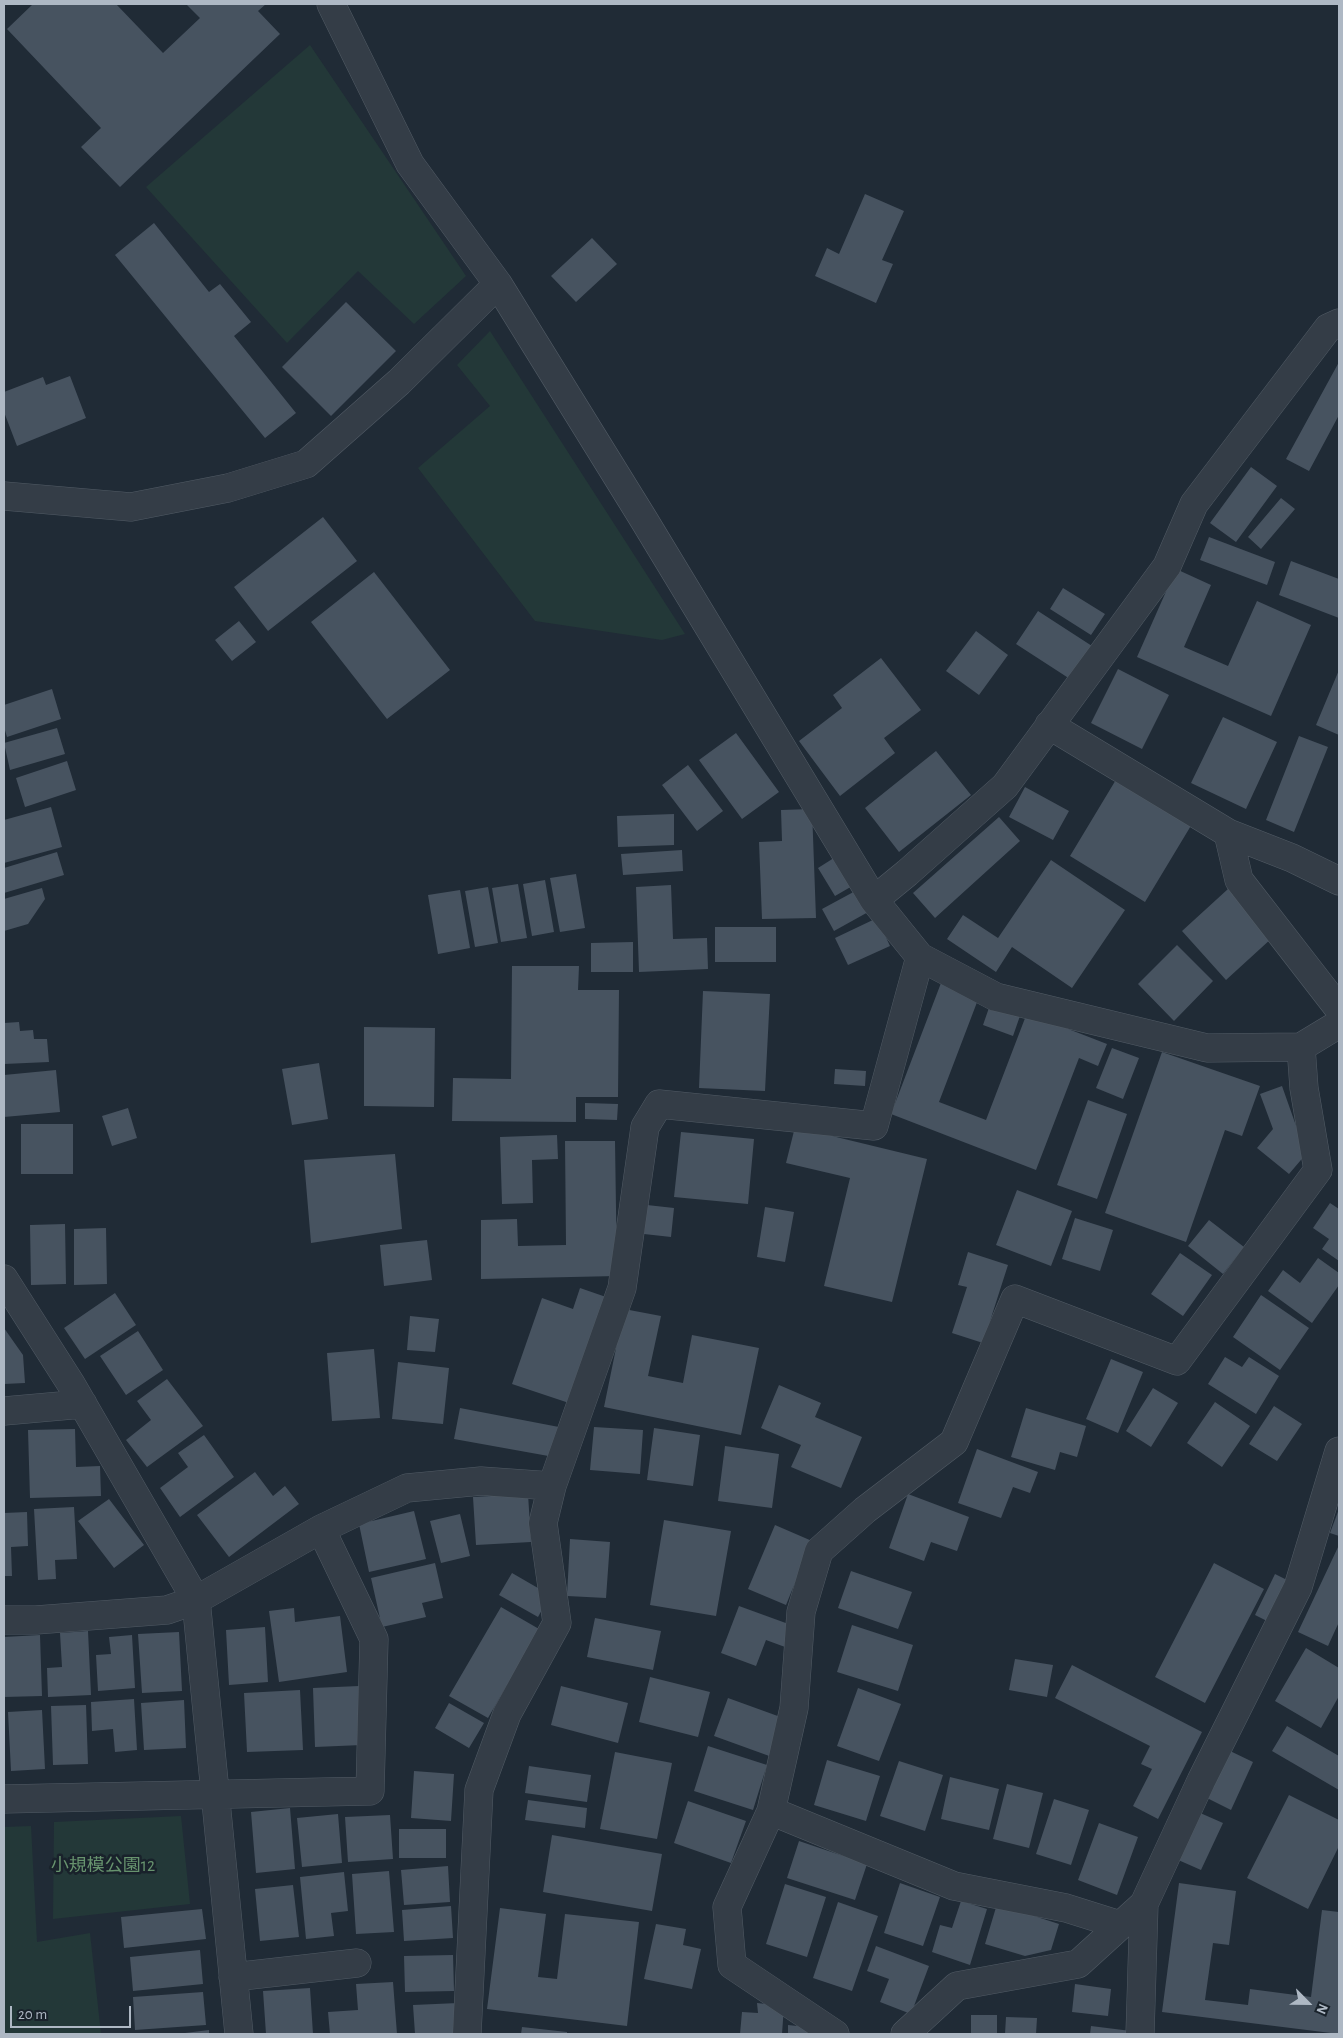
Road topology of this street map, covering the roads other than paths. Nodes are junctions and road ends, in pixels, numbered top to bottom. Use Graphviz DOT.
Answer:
graph roads {
  1 [pos="331,4"];
  2 [pos="498,284"];
  3 [pos="1339,322"];
  4 [pos="4,496"];
  5 [pos="1049,725"];
  6 [pos="1228,833"];
  7 [pos="1339,881"];
  8 [pos="874,900"];
  9 [pos="920,957"];
  10 [pos="1339,1010"];
  11 [pos="1339,1024"];
  12 [pos="1301,1047"];
  13 [pos="4,1279"];
  14 [pos="83,1404"];
  15 [pos="4,1411"];
  16 [pos="1339,1451"];
  17 [pos="552,1486"];
  18 [pos="321,1529"];
  19 [pos="196,1600"];
  20 [pos="4,1620"];
  21 [pos="215,1793"];
  22 [pos="4,1799"];
  23 [pos="771,1810"];
  24 [pos="1144,1904"];
  25 [pos="1120,1925"];
  26 [pos="357,1962"];
  27 [pos="234,1977"];
  28 [pos="239,2034"];
  29 [pos="467,2034"];
  30 [pos="836,2034"];
  31 [pos="905,2034"];
  32 [pos="1140,2034"];
  1 -- 2 [label="street"];
  2 -- 4 [label="street"];
  2 -- 8 [label="street"];
  3 -- 5 [label="street"];
  5 -- 6 [label="street"];
  5 -- 8 [label="street"];
  6 -- 7 [label="street"];
  6 -- 10 [label="street"];
  8 -- 9 [label="street"];
  9 -- 12 [label="street"];
  9 -- 17 [label="street"];
  11 -- 12 [label="street"];
  12 -- 23 [label="street"];
  13 -- 14 [label="street"];
  14 -- 15 [label="street"];
  14 -- 19 [label="street"];
  16 -- 24 [label="street"];
  17 -- 18 [label="street"];
  17 -- 29 [label="street"];
  18 -- 19 [label="street"];
  18 -- 21 [label="street"];
  19 -- 20 [label="street"];
  19 -- 21 [label="street"];
  21 -- 22 [label="street"];
  21 -- 27 [label="street"];
  23 -- 25 [label="street"];
  23 -- 30 [label="street"];
  24 -- 25 [label="street"];
  24 -- 32 [label="street"];
  25 -- 31 [label="street"];
  26 -- 27 [label="street"];
  27 -- 28 [label="street"];
}
